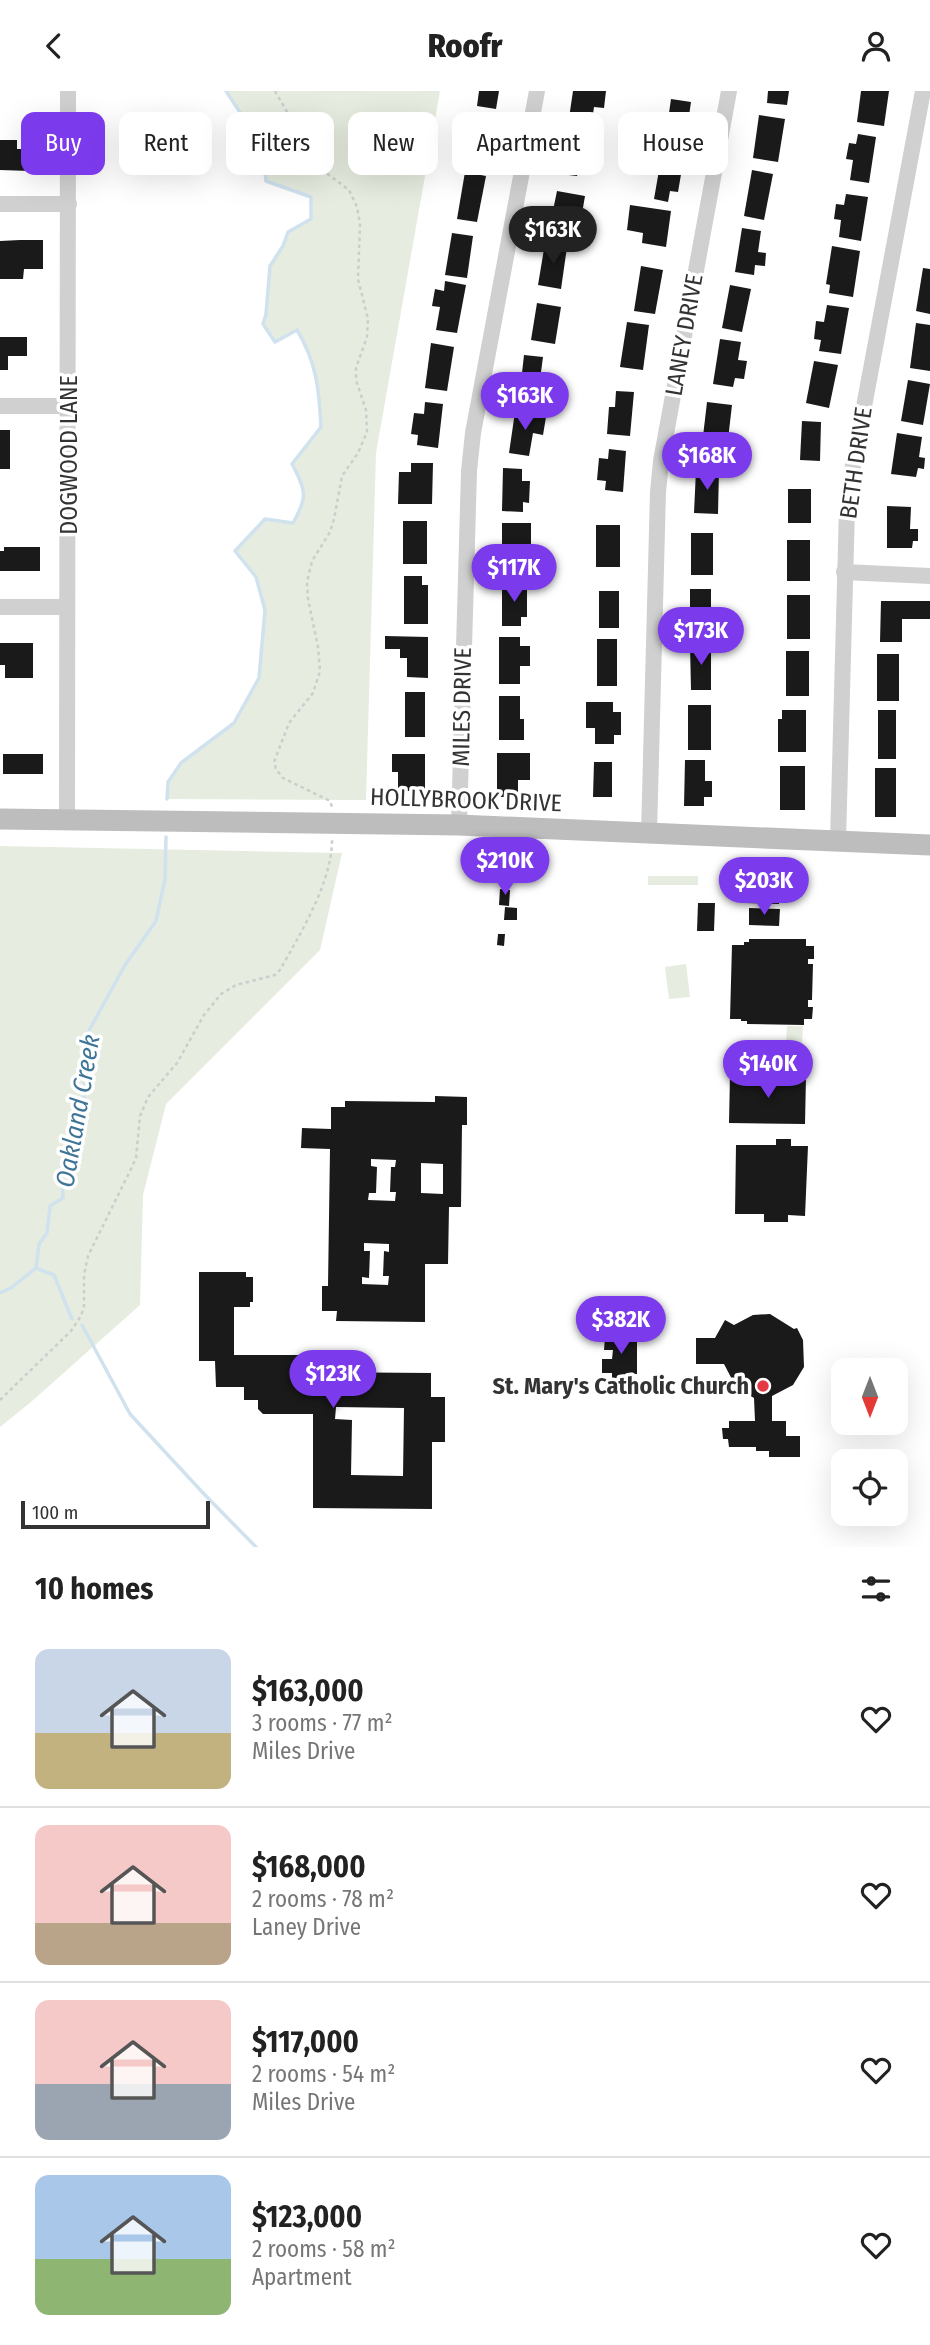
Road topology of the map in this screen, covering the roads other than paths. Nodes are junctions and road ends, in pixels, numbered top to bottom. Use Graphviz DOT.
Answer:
graph roads {
  1 [pos="68,91"];
  2 [pos="537,91"];
  3 [pos="729,91"];
  4 [pos="923,91"];
  5 [pos="0,204"];
  6 [pos="69,204"];
  7 [pos="0,405"];
  8 [pos="69,406"];
  9 [pos="844,572"];
  10 [pos="930,576"];
  11 [pos="0,607"];
  12 [pos="67,607"];
  13 [pos="0,819"];
  14 [pos="67,819"];
  15 [pos="459,824"];
  16 [pos="649,833"];
  17 [pos="838,841"];
  18 [pos="930,845"];
  1 -- 6 [label="street, DOGWOOD LANE"];
  2 -- 15 [label="street, MILES DRIVE"];
  3 -- 16 [label="street, LANEY DRIVE"];
  4 -- 9 [label="street, BETH DRIVE"];
  5 -- 6 [label="street"];
  6 -- 8 [label="street, DOGWOOD LANE"];
  7 -- 8 [label="street"];
  8 -- 12 [label="street, DOGWOOD LANE"];
  9 -- 10 [label="street"];
  9 -- 17 [label="street, BETH DRIVE"];
  11 -- 12 [label="street"];
  12 -- 14 [label="street, DOGWOOD LANE"];
  13 -- 14 [label="main road, HOLLYBROOK DRIVE"];
  14 -- 15 [label="main road, HOLLYBROOK DRIVE"];
  15 -- 16 [label="main road, HOLLYBROOK DRIVE"];
  16 -- 17 [label="main road, HOLLYBROOK DRIVE"];
  17 -- 18 [label="main road, HOLLYBROOK DRIVE"];
}
